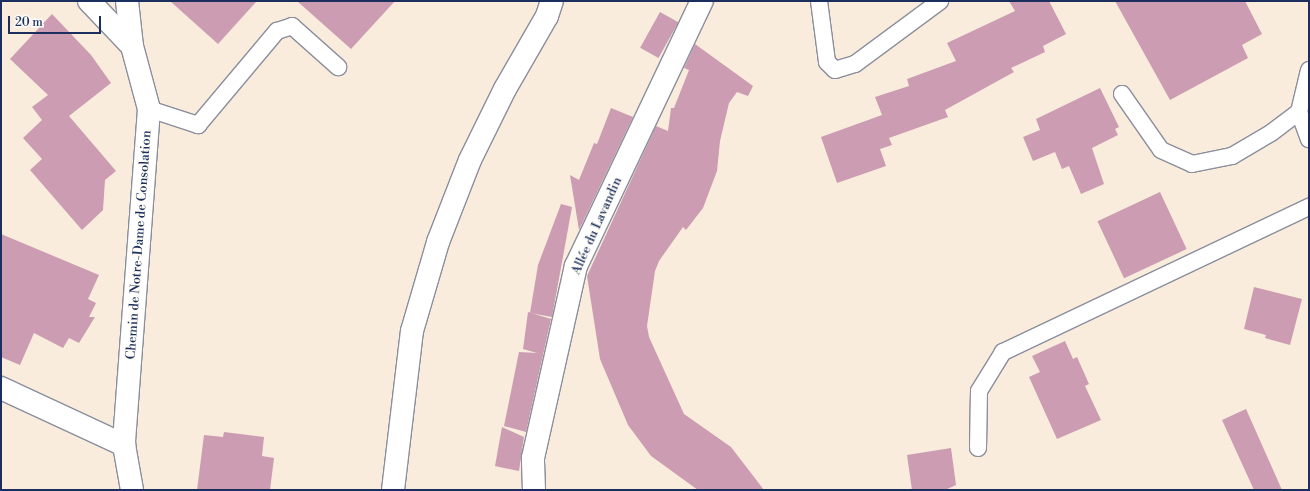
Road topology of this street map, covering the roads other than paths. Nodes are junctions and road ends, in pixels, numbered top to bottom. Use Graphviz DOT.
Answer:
graph roads {
  1 [pos="89,1"];
  2 [pos="127,1"];
  3 [pos="552,1"];
  4 [pos="702,1"];
  5 [pos="819,1"];
  6 [pos="940,1"];
  7 [pos="132,46"];
  8 [pos="338,67"];
  9 [pos="1309,70"];
  10 [pos="1122,94"];
  11 [pos="148,109"];
  12 [pos="1300,112"];
  13 [pos="1309,139"];
  14 [pos="1309,207"];
  15 [pos="1,388"];
  16 [pos="124,445"];
  17 [pos="978,448"];
  18 [pos="132,490"];
  19 [pos="393,490"];
  20 [pos="534,490"];
  1 -- 7 [label="street"];
  2 -- 7 [label="street, Chemin de Notre-Dame de Consolation"];
  3 -- 19 [label="street"];
  4 -- 20 [label="street, Allée du Lavandin"];
  5 -- 6 [label="lane"];
  7 -- 11 [label="street, Chemin de Notre-Dame de Consolation"];
  8 -- 11 [label="lane"];
  9 -- 12 [label="lane"];
  10 -- 12 [label="lane"];
  11 -- 16 [label="street, Chemin de Notre-Dame de Consolation"];
  12 -- 13 [label="lane"];
  14 -- 17 [label="lane"];
  15 -- 16 [label="street"];
  16 -- 18 [label="street, Chemin de Notre-Dame de Consolation"];
}
